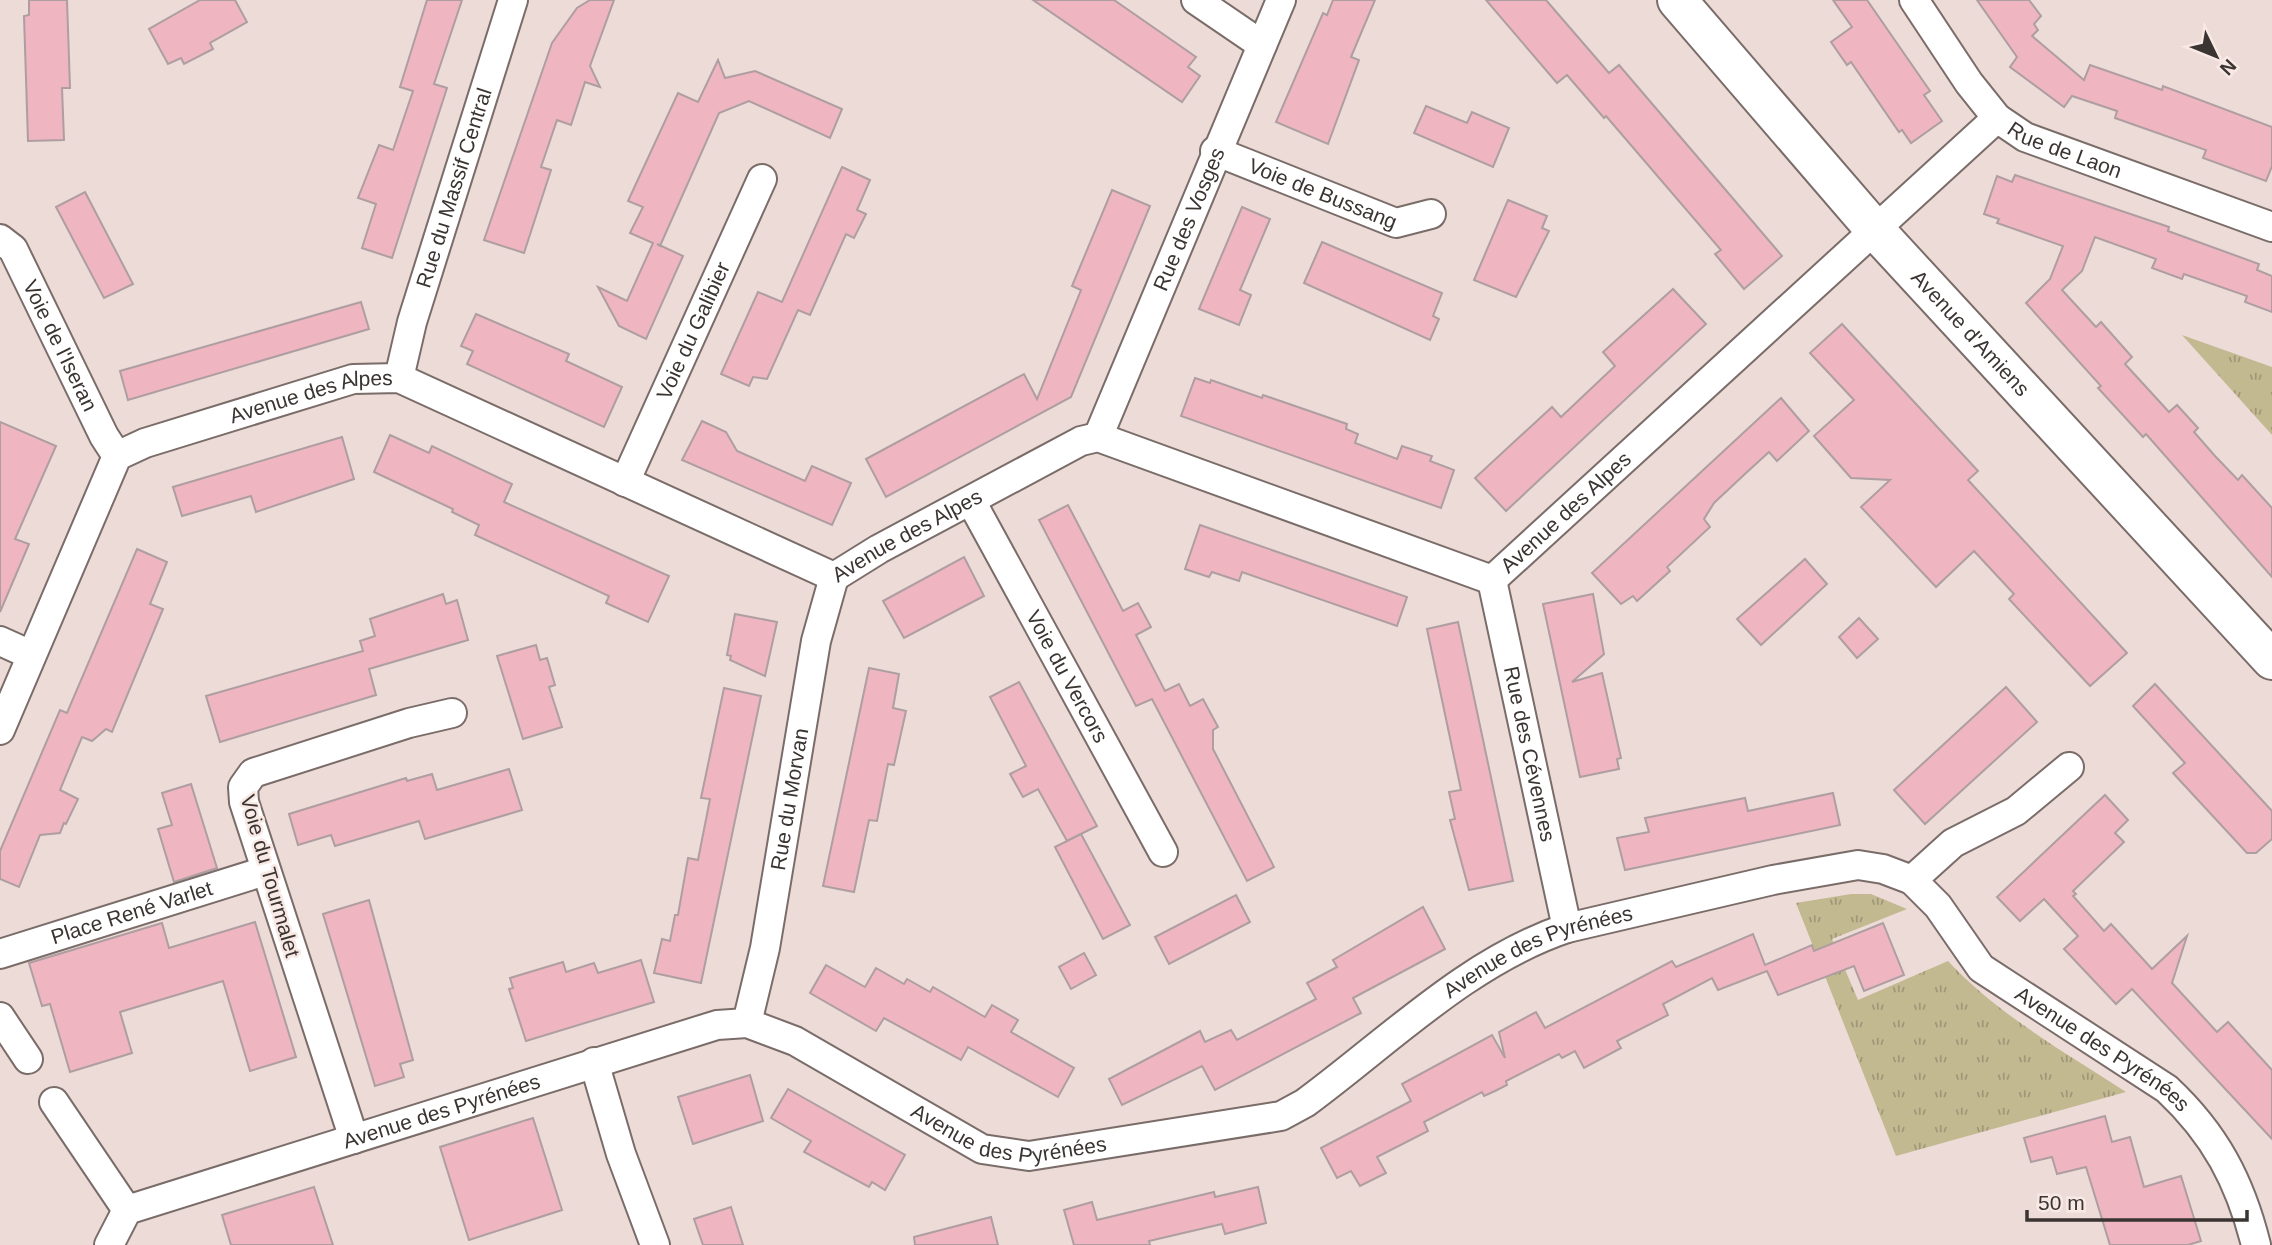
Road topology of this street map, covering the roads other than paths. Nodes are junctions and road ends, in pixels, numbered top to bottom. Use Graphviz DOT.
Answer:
graph roads {
  1 [pos="513,0"];
  2 [pos="1196,0"];
  3 [pos="1281,0"];
  4 [pos="1677,0"];
  5 [pos="1914,0"];
  6 [pos="1262,45"];
  7 [pos="1997,118"];
  8 [pos="1215,151"];
  9 [pos="762,179"];
  10 [pos="1430,214"];
  11 [pos="2272,227"];
  12 [pos="1876,231"];
  13 [pos="0,239"];
  14 [pos="399,378"];
  15 [pos="1098,437"];
  16 [pos="117,456"];
  17 [pos="625,482"];
  18 [pos="971,500"];
  19 [pos="834,577"];
  20 [pos="1492,580"];
  21 [pos="0,641"];
  22 [pos="31,655"];
  23 [pos="2272,660"];
  24 [pos="452,713"];
  25 [pos="0,730"];
  26 [pos="2069,767"];
  27 [pos="1163,852"];
  28 [pos="265,871"];
  29 [pos="1912,880"];
  30 [pos="1567,928"];
  31 [pos="0,954"];
  32 [pos="0,1017"];
  33 [pos="747,1023"];
  34 [pos="28,1059"];
  35 [pos="594,1062"];
  36 [pos="54,1102"];
  37 [pos="354,1139"];
  38 [pos="127,1210"];
  39 [pos="108,1245"];
  40 [pos="655,1245"];
  41 [pos="2256,1245"];
  1 -- 14 [label="street, Rue du Massif Central"];
  2 -- 6 [label="street"];
  3 -- 6 [label="street, Rue des Vosges"];
  4 -- 12 [label="main road, Avenue d'Amiens"];
  5 -- 7 [label="street, Rue de Laon"];
  6 -- 8 [label="street, Rue des Vosges"];
  7 -- 11 [label="street, Rue de Laon"];
  7 -- 12 [label="street, Avenue des Alpes"];
  8 -- 10 [label="street, Voie de Bussang"];
  8 -- 15 [label="street, Rue des Vosges"];
  9 -- 17 [label="street, Voie du Galibier"];
  12 -- 20 [label="street, Avenue des Alpes"];
  12 -- 23 [label="main road, Avenue d'Amiens"];
  13 -- 16 [label="street, Voie de l'Iseran"];
  14 -- 16 [label="street, Avenue des Alpes"];
  14 -- 17 [label="street, Avenue des Alpes"];
  15 -- 18 [label="street, Avenue des Alpes"];
  15 -- 20 [label="street, Avenue des Alpes"];
  16 -- 22 [label="street"];
  17 -- 19 [label="street, Avenue des Alpes"];
  18 -- 19 [label="street, Avenue des Alpes"];
  18 -- 27 [label="street, Voie du Vercors"];
  19 -- 33 [label="street, Rue du Morvan"];
  20 -- 30 [label="street, Rue des Cévennes"];
  21 -- 22 [label="street"];
  22 -- 25 [label="street"];
  24 -- 28 [label="street, Voie du Tourmalet"];
  26 -- 29 [label="street"];
  28 -- 31 [label="street, Place René Varlet"];
  28 -- 37 [label="street, Voie du Tourmalet"];
  29 -- 30 [label="street, Avenue des Pyrénées"];
  29 -- 41 [label="street, Avenue des Pyrénées"];
  30 -- 33 [label="street, Avenue des Pyrénées"];
  32 -- 34 [label="street"];
  33 -- 35 [label="street, Avenue des Pyrénées"];
  35 -- 37 [label="street, Avenue des Pyrénées"];
  35 -- 40 [label="street"];
  36 -- 38 [label="street"];
  37 -- 38 [label="street, Avenue des Pyrénées"];
  38 -- 39 [label="street"];
}
